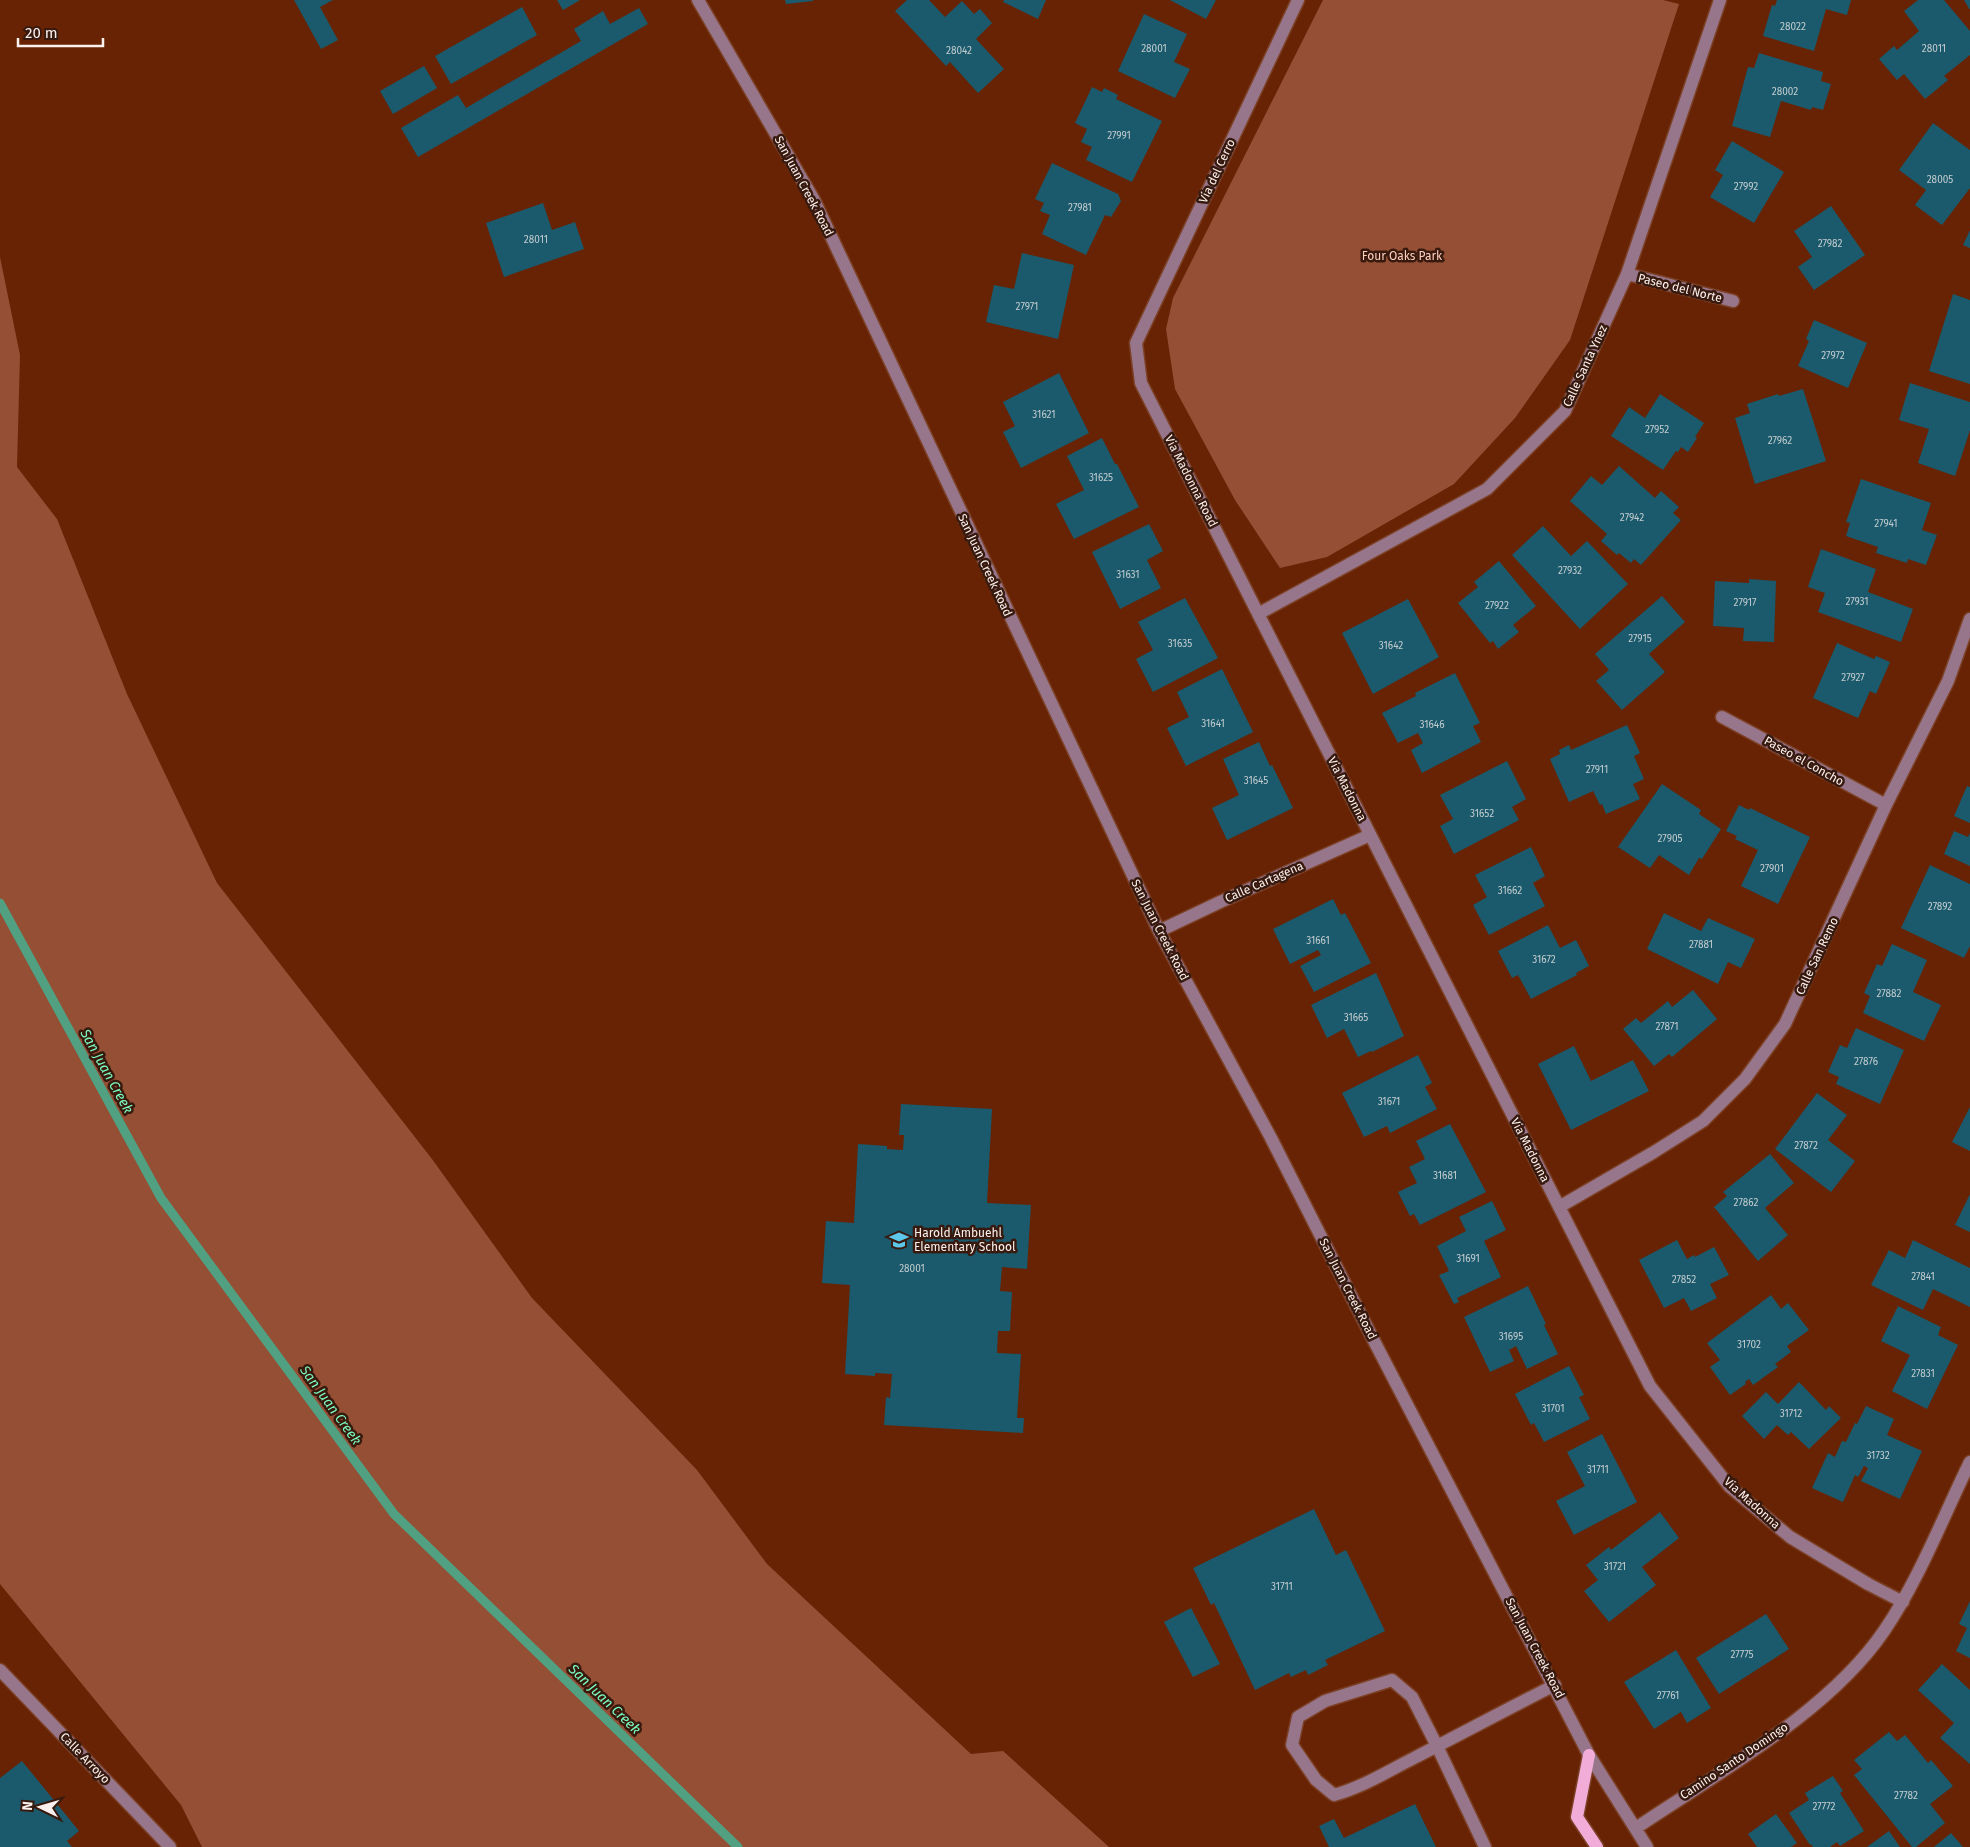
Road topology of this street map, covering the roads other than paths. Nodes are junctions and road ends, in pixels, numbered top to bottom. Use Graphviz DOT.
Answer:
graph roads {
  1 [pos="698,0"];
  2 [pos="1298,0"];
  3 [pos="1720,0"];
  4 [pos="1627,274"];
  5 [pos="1733,301"];
  6 [pos="1136,343"];
  7 [pos="1258,614"];
  8 [pos="1970,619"];
  9 [pos="1722,717"];
  10 [pos="1886,806"];
  11 [pos="1370,835"];
  12 [pos="1159,931"];
  13 [pos="1559,1207"];
  14 [pos="1970,1462"];
  15 [pos="1903,1602"];
  16 [pos="0,1670"];
  17 [pos="1555,1685"];
  18 [pos="1437,1746"];
  19 [pos="1589,1755"];
  20 [pos="1636,1828"];
  21 [pos="170,1847"];
  22 [pos="1484,1847"];
  23 [pos="1596,1847"];
  24 [pos="1648,1847"];
  1 -- 12 [label="street, San Juan Creek Road"];
  2 -- 6 [label="street, Via del Cerro"];
  3 -- 4 [label="street, Calle Santa Ynez"];
  4 -- 5 [label="street, Paseo del Norte"];
  4 -- 7 [label="street, Calle Santa Ynez"];
  6 -- 7 [label="street, Via Madonna Road"];
  7 -- 11 [label="street, Via Madonna"];
  8 -- 10 [label="street, Calle San Remo"];
  9 -- 10 [label="street, Paseo el Concho"];
  10 -- 13 [label="street, Calle San Remo"];
  11 -- 12 [label="street, Calle Cartagena"];
  11 -- 13 [label="street, Via Madonna"];
  12 -- 17 [label="street, San Juan Creek Road"];
  13 -- 15 [label="street, Via Madonna"];
  14 -- 15 [label="street, Camino Santo Domingo"];
  15 -- 20 [label="street, Camino Santo Domingo"];
  16 -- 21 [label="street, Calle Arroyo"];
  17 -- 18 [label="street"];
  17 -- 19 [label="street, San Juan Creek Road"];
  18 -- 18 [label="street"];
  18 -- 22 [label="street"];
  19 -- 20 [label="street, San Juan Creek Road"];
  19 -- 23 [label="main road"];
  20 -- 24 [label="street, San Juan Creek Road"];
}
